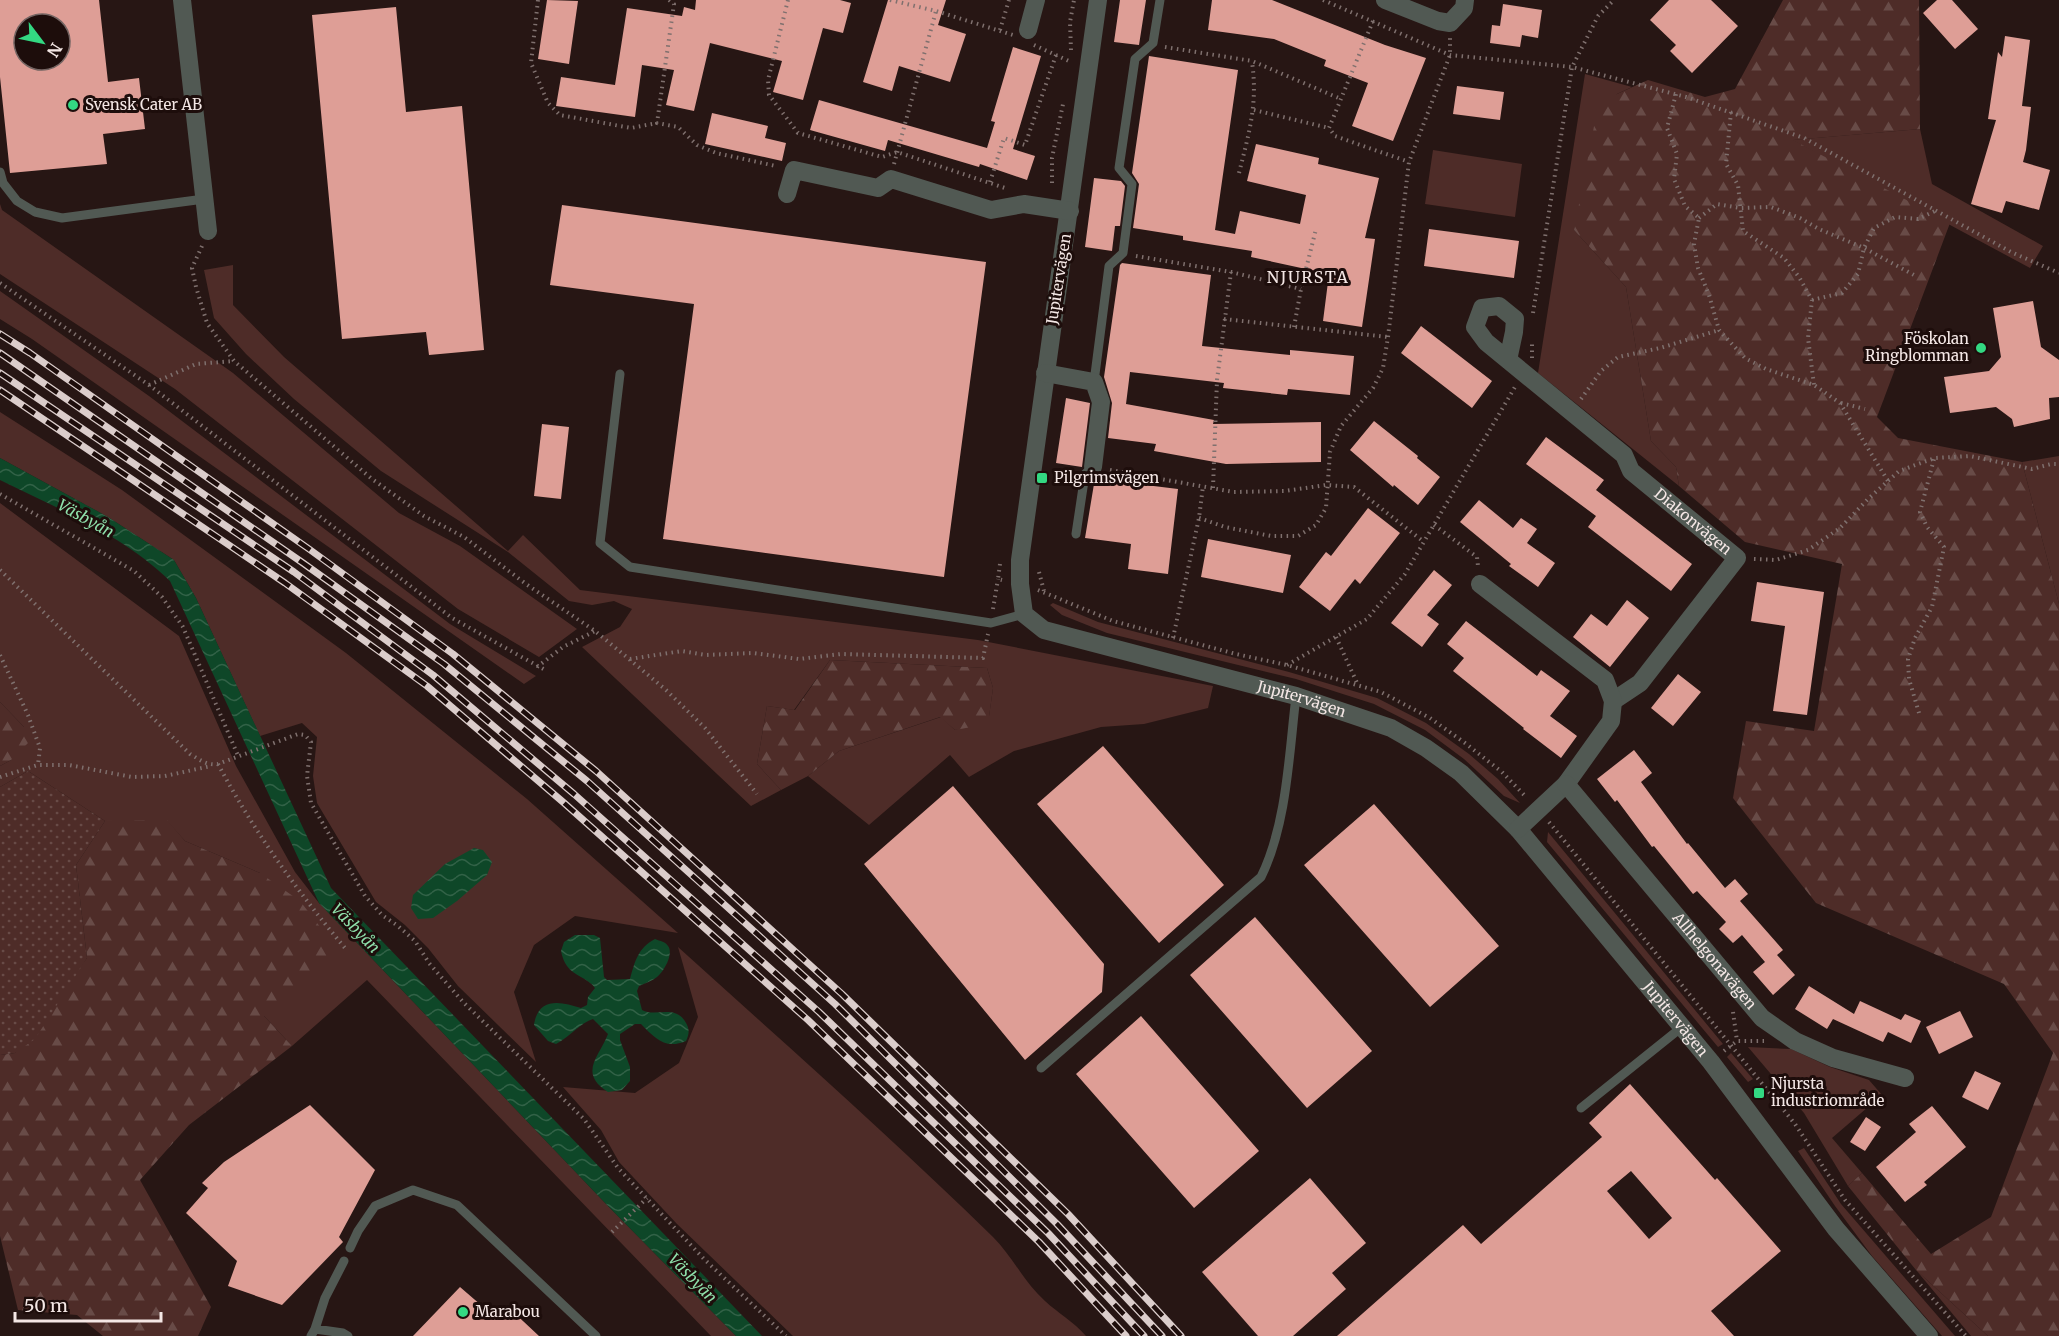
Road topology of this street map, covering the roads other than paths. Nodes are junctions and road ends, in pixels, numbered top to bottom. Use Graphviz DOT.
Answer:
graph roads {
  1 [pos="182,0"];
  2 [pos="1036,0"];
  3 [pos="1098,0"];
  4 [pos="1160,0"];
  5 [pos="1385,0"];
  6 [pos="1465,0"];
  7 [pos="1027,36"];
  8 [pos="0,172"];
  9 [pos="787,194"];
  10 [pos="204,199"];
  11 [pos="1061,209"];
  12 [pos="208,231"];
  13 [pos="1508,360"];
  14 [pos="1045,373"];
  15 [pos="620,374"];
  16 [pos="1094,381"];
  17 [pos="1093,467"];
  18 [pos="1076,534"];
  19 [pos="1480,584"];
  20 [pos="1024,614"];
  21 [pos="1296,696"];
  22 [pos="1613,701"];
  23 [pos="1566,784"];
  24 [pos="1518,830"];
  25 [pos="1682,1027"];
  26 [pos="1041,1068"];
  27 [pos="1905,1078"];
  28 [pos="1581,1108"];
  29 [pos="350,1248"];
  30 [pos="344,1261"];
  31 [pos="313,1333"];
  32 [pos="348,1336"];
  33 [pos="596,1336"];
  34 [pos="1929,1336"];
  1 -- 10 [label="street"];
  2 -- 7 [label="street"];
  3 -- 11 [label="street, Jupitervägen"];
  4 -- 16 [label="lane"];
  5 -- 6 [label="street"];
  8 -- 10 [label="lane"];
  9 -- 11 [label="street"];
  10 -- 12 [label="street"];
  11 -- 14 [label="street, Jupitervägen"];
  13 -- 22 [label="street, Diakonvägen"];
  14 -- 16 [label="street"];
  14 -- 20 [label="street, Jupitervägen"];
  15 -- 20 [label="lane"];
  16 -- 17 [label="street"];
  17 -- 18 [label="lane"];
  19 -- 22 [label="street"];
  20 -- 21 [label="street, Jupitervägen"];
  21 -- 24 [label="street, Jupitervägen"];
  21 -- 26 [label="lane"];
  22 -- 23 [label="street"];
  23 -- 24 [label="street"];
  23 -- 27 [label="street, Allhelgonavägen"];
  24 -- 25 [label="street, Jupitervägen"];
  25 -- 28 [label="lane"];
  25 -- 34 [label="street, Jupitervägen"];
  29 -- 33 [label="lane"];
  30 -- 31 [label="lane"];
  31 -- 32 [label="lane"];
}
